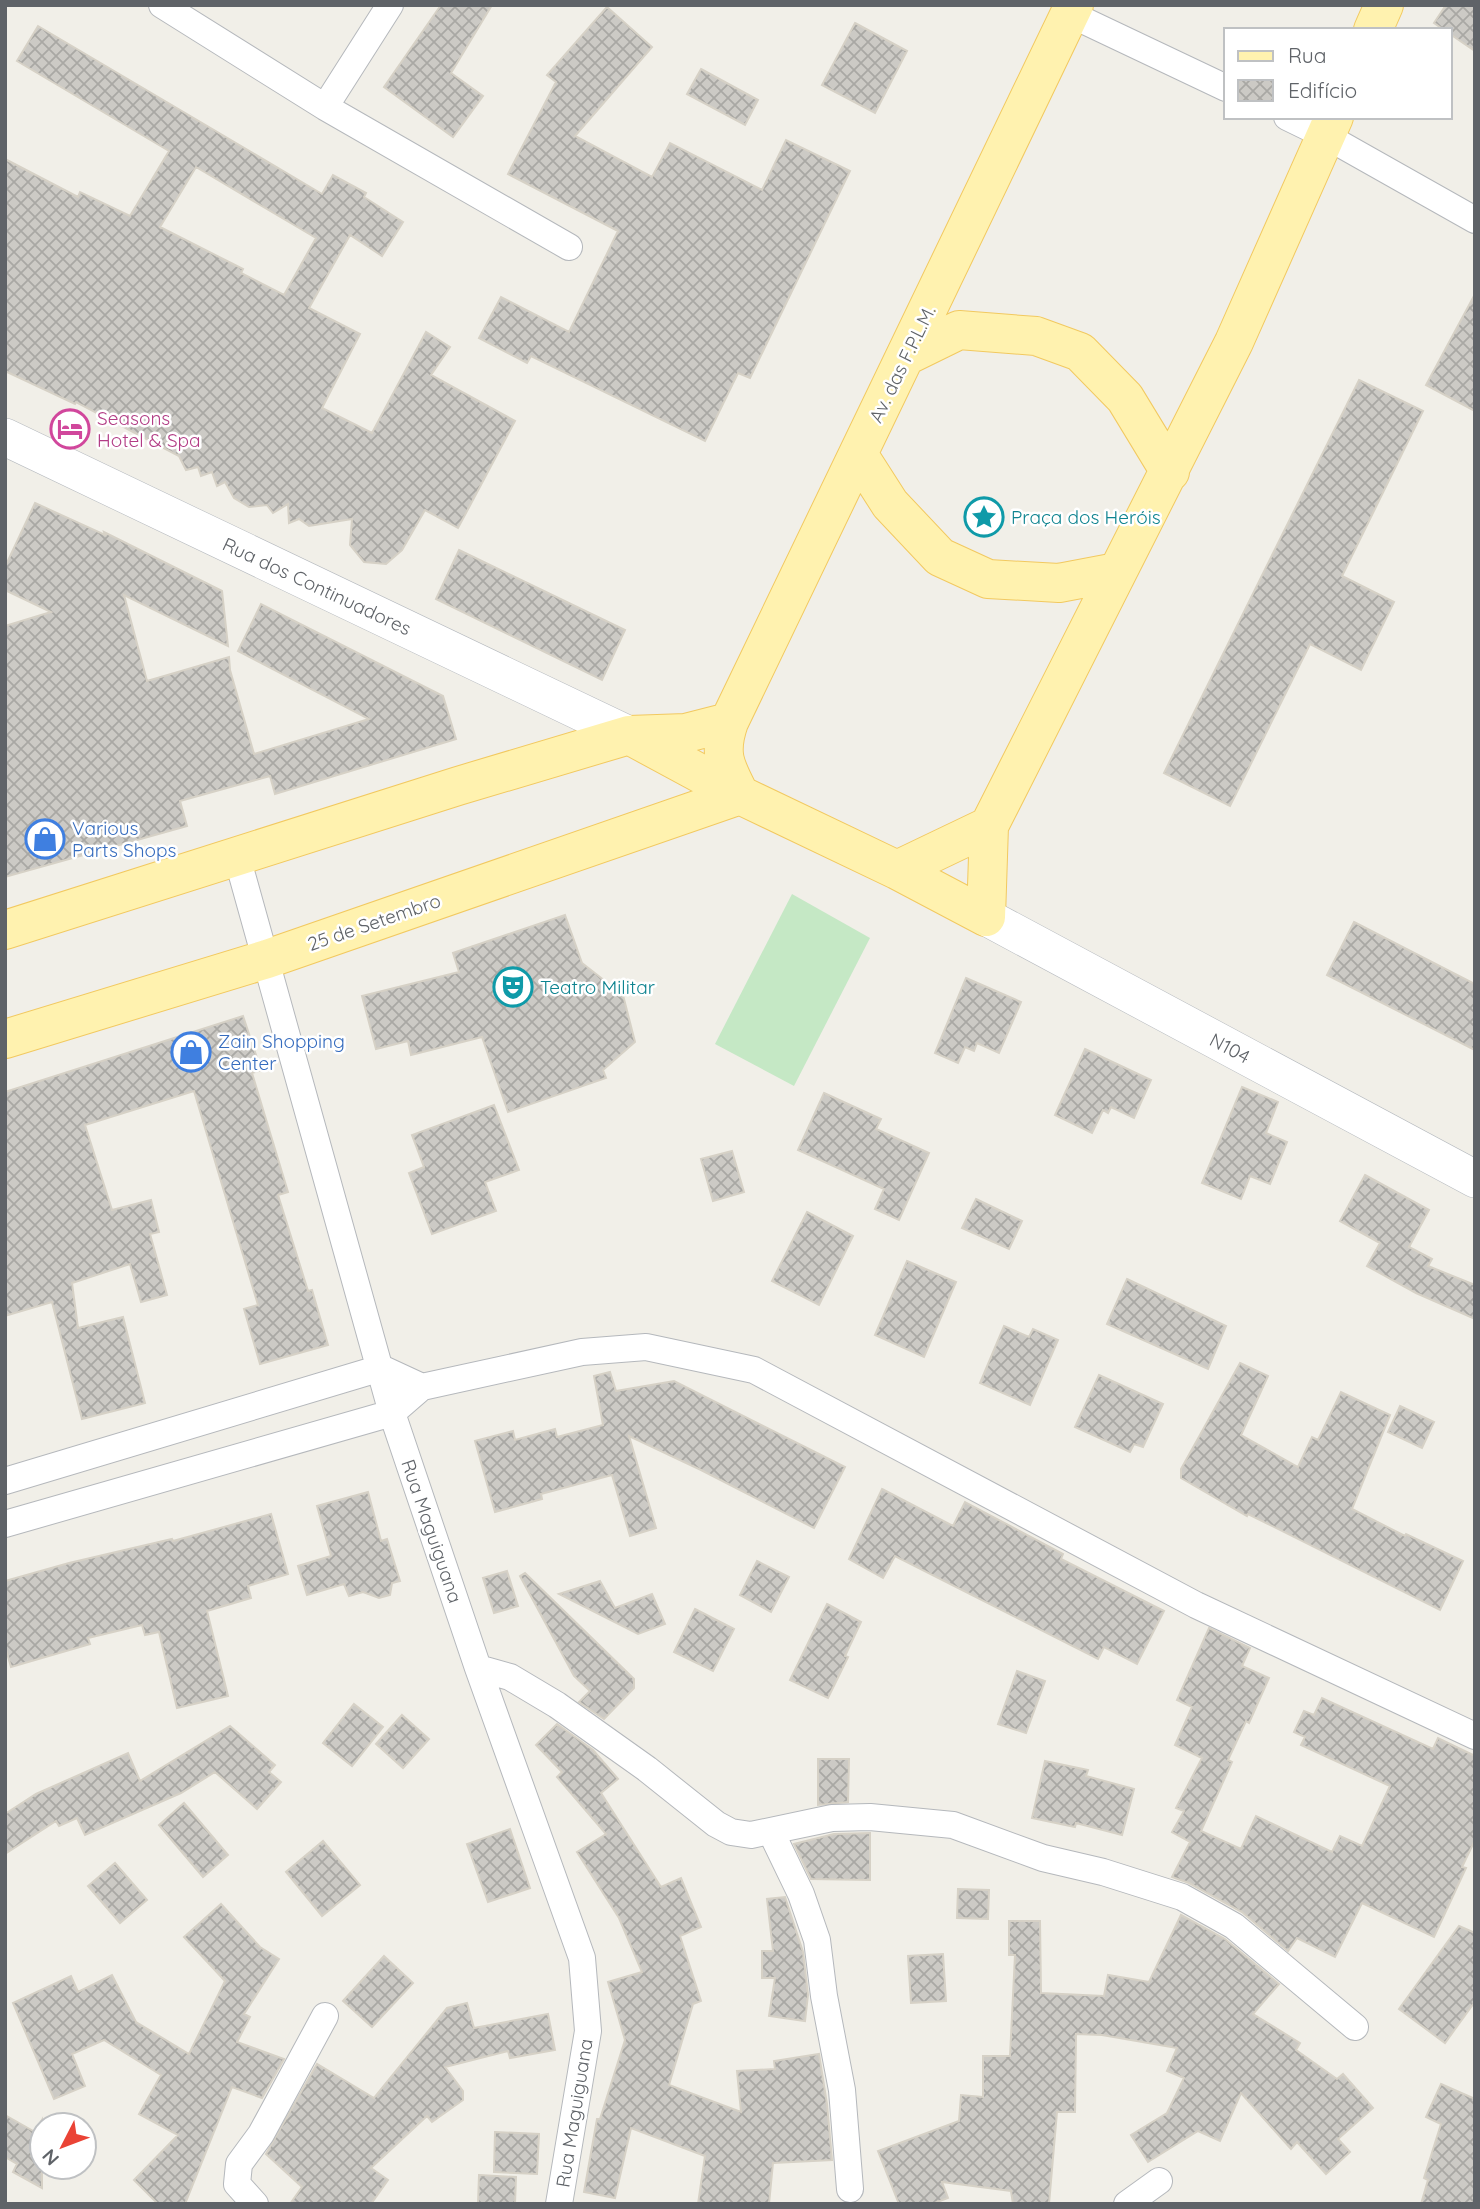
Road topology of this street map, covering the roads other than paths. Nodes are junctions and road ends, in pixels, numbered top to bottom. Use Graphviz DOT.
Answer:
graph roads {
  1 [pos="162,5"];
  2 [pos="390,5"];
  3 [pos="1384,5"];
  4 [pos="1072,9"];
  5 [pos="1374,28"];
  6 [pos="1224,87"];
  7 [pos="325,107"];
  8 [pos="1296,119"];
  9 [pos="1330,127"];
  10 [pos="1475,220"];
  11 [pos="569,247"];
  12 [pos="906,356"];
  13 [pos="5,437"];
  14 [pos="858,454"];
  15 [pos="1170,472"];
  16 [pos="1117,572"];
  17 [pos="729,722"];
  18 [pos="629,735"];
  19 [pos="740,794"];
  20 [pos="989,826"];
  21 [pos="237,857"];
  22 [pos="897,870"];
  23 [pos="986,918"];
  24 [pos="5,930"];
  25 [pos="267,959"];
  26 [pos="5,1039"];
  27 [pos="1475,1179"];
  28 [pos="380,1368"];
  29 [pos="422,1387"];
  30 [pos="392,1413"];
  31 [pos="5,1481"];
  32 [pos="5,1524"];
  33 [pos="478,1668"];
  34 [pos="1475,1736"];
  35 [pos="771,1832"];
  36 [pos="326,2016"];
  37 [pos="1355,2027"];
  38 [pos="1159,2181"];
  39 [pos="850,2189"];
  40 [pos="255,2204"];
  41 [pos="559,2204"];
  42 [pos="1127,2204"];
  1 -- 7 [label="street"];
  2 -- 7 [label="street"];
  3 -- 5 [label="main road"];
  4 -- 6 [label="street"];
  4 -- 12 [label="main road, Av. das F.P.L.M."];
  7 -- 11 [label="street"];
  8 -- 9 [label="street"];
  9 -- 10 [label="street"];
  9 -- 15 [label="main road"];
  12 -- 14 [label="main road, Av. das F.P.L.M."];
  12 -- 15 [label="main road"];
  13 -- 18 [label="street, Rua dos Continuadores"];
  14 -- 16 [label="main road"];
  14 -- 17 [label="main road, Av. das F.P.L.M."];
  15 -- 16 [label="main road"];
  16 -- 20 [label="main road"];
  17 -- 18 [label="main road"];
  17 -- 19 [label="main road, Av. das F.P.L.M."];
  18 -- 19 [label="main road, N104"];
  18 -- 21 [label="main road"];
  19 -- 22 [label="main road, N104"];
  19 -- 25 [label="main road, 25 de Setembro"];
  20 -- 22 [label="main road"];
  20 -- 23 [label="main road"];
  21 -- 24 [label="main road"];
  21 -- 25 [label="street, Rua Maguiguana"];
  22 -- 23 [label="main road, N104"];
  23 -- 27 [label="street, N104 / N104"];
  25 -- 26 [label="main road, 25 de Setembro"];
  25 -- 28 [label="street, Rua Maguiguana"];
  28 -- 29 [label="street"];
  28 -- 30 [label="street, Rua Maguiguana"];
  28 -- 31 [label="street"];
  29 -- 30 [label="street"];
  29 -- 34 [label="street"];
  30 -- 32 [label="street"];
  30 -- 33 [label="street, Rua Maguiguana"];
  33 -- 35 [label="street"];
  33 -- 41 [label="street, Rua Maguiguana"];
  35 -- 37 [label="street"];
  35 -- 39 [label="street"];
  36 -- 40 [label="street"];
  38 -- 42 [label="street"];
}
